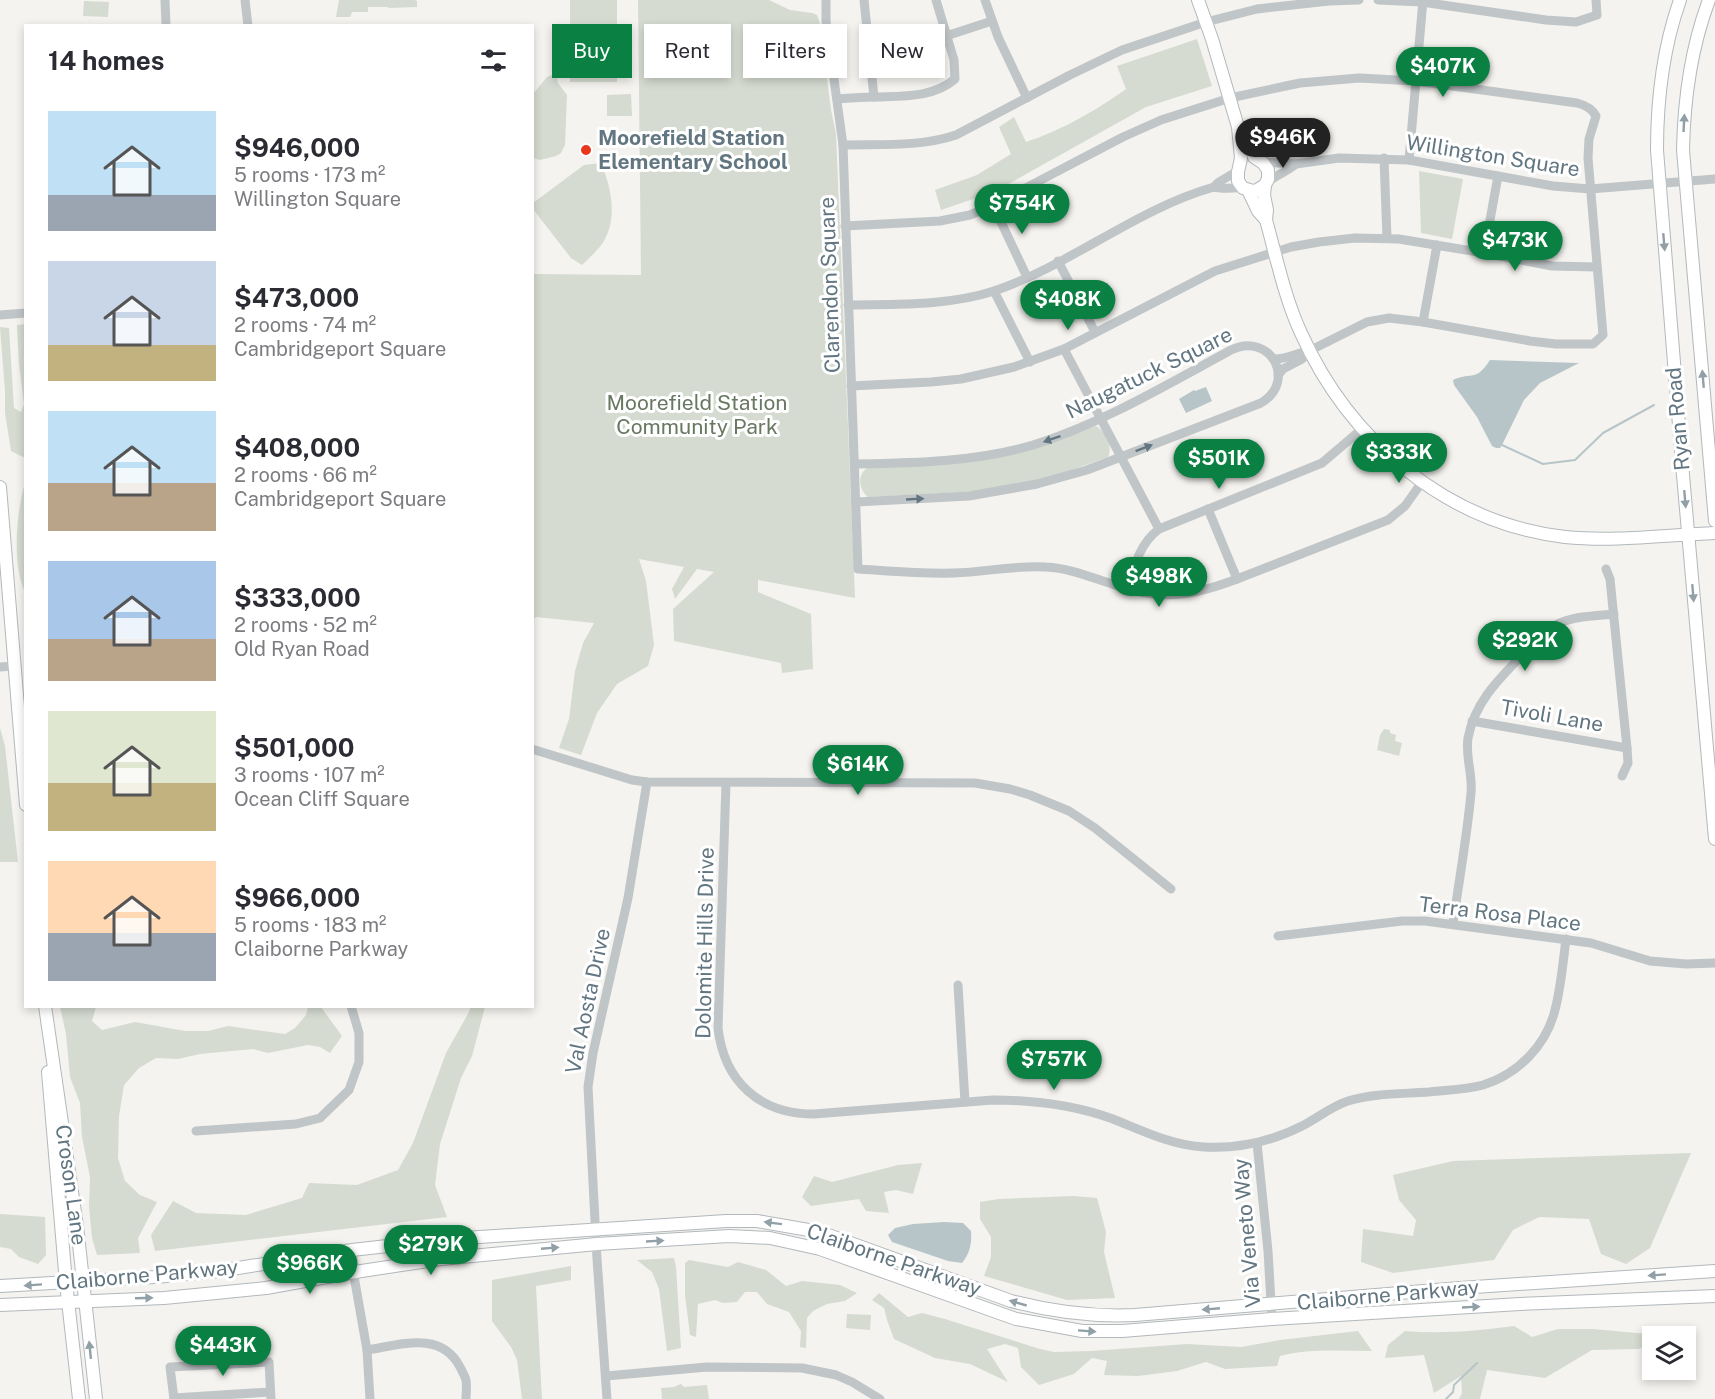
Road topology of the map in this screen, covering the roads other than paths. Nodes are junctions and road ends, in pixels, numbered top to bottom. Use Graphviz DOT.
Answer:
graph roads {
  1 [pos="165,0"];
  2 [pos="245,0"];
  3 [pos="826,0"];
  4 [pos="864,0"];
  5 [pos="936,0"];
  6 [pos="985,0"];
  7 [pos="1198,0"];
  8 [pos="1359,0"];
  9 [pos="1378,0"];
  10 [pos="1596,0"];
  11 [pos="1680,0"];
  12 [pos="1709,0"];
  13 [pos="1329,1"];
  14 [pos="1423,1"];
  15 [pos="992,21"];
  16 [pos="1206,22"];
  17 [pos="166,24"];
  18 [pos="248,24"];
  19 [pos="946,36"];
  20 [pos="1416,81"];
  21 [pos="874,97"];
  22 [pos="1027,98"];
  23 [pos="837,99"];
  24 [pos="1230,99"];
  25 [pos="1239,128"];
  26 [pos="843,145"];
  27 [pos="1384,158"];
  28 [pos="1409,160"];
  29 [pos="1261,162"];
  30 [pos="1296,164"];
  31 [pos="1239,169"];
  32 [pos="1498,176"];
  33 [pos="1715,179"];
  34 [pos="1685,182"];
  35 [pos="1266,184"];
  36 [pos="1659,184"];
  37 [pos="1214,187"];
  38 [pos="1246,189"];
  39 [pos="1590,189"];
  40 [pos="993,205"];
  41 [pos="1266,220"];
  42 [pos="845,226"];
  43 [pos="1387,238"];
  44 [pos="1437,244"];
  45 [pos="1275,252"];
  46 [pos="1484,252"];
  47 [pos="1058,261"];
  48 [pos="1597,267"];
  49 [pos="1027,277"];
  50 [pos="994,291"];
  51 [pos="848,305"];
  52 [pos="24,313"];
  53 [pos="0,315"];
  54 [pos="1423,322"];
  55 [pos="1095,332"];
  56 [pos="1064,349"];
  57 [pos="1309,351"];
  58 [pos="1275,359"];
  59 [pos="1030,362"];
  60 [pos="1278,375"];
  61 [pos="851,386"];
  62 [pos="1101,419"];
  63 [pos="1362,429"];
  64 [pos="1121,456"];
  65 [pos="855,464"];
  66 [pos="1422,482"];
  67 [pos="0,487"];
  68 [pos="856,502"];
  69 [pos="1208,508"];
  70 [pos="1715,521"];
  71 [pos="1159,529"];
  72 [pos="1715,533"];
  73 [pos="1688,534"];
  74 [pos="1606,569"];
  75 [pos="1237,579"];
  76 [pos="1128,590"];
  77 [pos="1614,614"];
  78 [pos="15,666"];
  79 [pos="0,667"];
  80 [pos="1472,721"];
  81 [pos="1627,747"];
  82 [pos="534,750"];
  83 [pos="1622,776"];
  84 [pos="24,780"];
  85 [pos="647,782"];
  86 [pos="726,783"];
  87 [pos="1715,839"];
  88 [pos="1171,890"];
  89 [pos="1453,924"];
  90 [pos="1278,936"];
  91 [pos="1566,939"];
  92 [pos="1715,963"];
  93 [pos="958,985"];
  94 [pos="43,1008"];
  95 [pos="43,1008"];
  96 [pos="352,1008"];
  97 [pos="966,1102"];
  98 [pos="196,1131"];
  99 [pos="1257,1143"];
  100 [pos="596,1230"];
  101 [pos="597,1244"];
  102 [pos="352,1250"];
  103 [pos="1715,1271"];
  104 [pos="355,1272"];
  105 [pos="83,1282"];
  106 [pos="66,1283"];
  107 [pos="0,1286"];
  108 [pos="1715,1296"];
  109 [pos="85,1300"];
  110 [pos="69,1302"];
  111 [pos="1271,1304"];
  112 [pos="0,1305"];
  113 [pos="1272,1319"];
  114 [pos="367,1350"];
  115 [pos="606,1376"];
  116 [pos="271,1396"];
  117 [pos="79,1399"];
  118 [pos="96,1399"];
  119 [pos="174,1399"];
  120 [pos="370,1399"];
  121 [pos="466,1399"];
  122 [pos="607,1399"];
  123 [pos="880,1399"];
  1 -- 17 [label="street"];
  2 -- 18 [label="street"];
  3 -- 23 [label="street, Clarendon Square"];
  4 -- 21 [label="street"];
  5 -- 19 [label="street"];
  6 -- 15 [label="street"];
  7 -- 16 [label="main road"];
  8 -- 13 [label="street"];
  9 -- 14 [label="street"];
  10 -- 14 [label="street"];
  11 -- 36 [label="main road, Ryan Road"];
  34 -- 12 [label="main road, Ryan Road, one-way"];
  13 -- 16 [label="street"];
  14 -- 20 [label="street"];
  15 -- 19 [label="street"];
  15 -- 22 [label="street"];
  16 -- 22 [label="street"];
  16 -- 24 [label="main road"];
  19 -- 21 [label="street"];
  20 -- 24 [label="street"];
  20 -- 28 [label="street"];
  20 -- 39 [label="street"];
  21 -- 23 [label="street"];
  22 -- 26 [label="street"];
  23 -- 26 [label="street, Clarendon Square"];
  24 -- 25 [label="main road"];
  24 -- 40 [label="street"];
  25 -- 29 [label="main road"];
  25 -- 31 [label="main road"];
  26 -- 42 [label="street, Clarendon Square"];
  27 -- 28 [label="street, Willington Square"];
  27 -- 30 [label="street, Willington Square"];
  27 -- 43 [label="street"];
  28 -- 32 [label="street, Willington Square"];
  29 -- 30 [label="street, Willington Square"];
  29 -- 31 [label="main road"];
  29 -- 35 [label="main road"];
  30 -- 35 [label="street, Willington Square"];
  31 -- 37 [label="street"];
  31 -- 38 [label="main road"];
  32 -- 39 [label="street, Willington Square"];
  32 -- 46 [label="street"];
  33 -- 34 [label="street, Willington Square"];
  34 -- 36 [label="street, Willington Square"];
  70 -- 34 [label="main road, Ryan Road, one-way"];
  35 -- 38 [label="main road"];
  35 -- 41 [label="main road"];
  36 -- 39 [label="street, Willington Square"];
  36 -- 73 [label="main road, Ryan Road, one-way"];
  37 -- 38 [label="street"];
  37 -- 47 [label="street"];
  38 -- 41 [label="main road"];
  39 -- 48 [label="street"];
  40 -- 42 [label="street"];
  40 -- 49 [label="street"];
  41 -- 45 [label="main road"];
  42 -- 51 [label="street, Clarendon Square"];
  43 -- 44 [label="street"];
  43 -- 45 [label="street"];
  44 -- 46 [label="street"];
  44 -- 54 [label="street"];
  45 -- 55 [label="street"];
  45 -- 57 [label="main road"];
  46 -- 48 [label="street"];
  47 -- 49 [label="street"];
  47 -- 55 [label="street"];
  48 -- 54 [label="street"];
  49 -- 50 [label="street"];
  50 -- 51 [label="street"];
  50 -- 59 [label="street"];
  51 -- 61 [label="street, Clarendon Square"];
  52 -- 53 [label="street"];
  54 -- 57 [label="street"];
  55 -- 56 [label="street"];
  56 -- 59 [label="street"];
  56 -- 62 [label="street"];
  57 -- 58 [label="street"];
  57 -- 60 [label="street"];
  57 -- 63 [label="main road"];
  58 -- 60 [label="street"];
  58 -- 62 [label="street, Naugatuck Square"];
  59 -- 61 [label="street"];
  64 -- 60 [label="street, one-way"];
  61 -- 65 [label="street, Clarendon Square"];
  62 -- 64 [label="street"];
  62 -- 65 [label="street, Naugatuck Square, one-way"];
  63 -- 66 [label="main road"];
  63 -- 69 [label="street"];
  68 -- 64 [label="street, one-way"];
  64 -- 71 [label="street"];
  65 -- 68 [label="street, Clarendon Square"];
  66 -- 73 [label="main road"];
  66 -- 75 [label="street"];
  67 -- 78 [label="main road"];
  68 -- 76 [label="street, Clarendon Square"];
  69 -- 71 [label="street"];
  69 -- 75 [label="street"];
  71 -- 76 [label="street"];
  72 -- 73 [label="main road"];
  73 -- 87 [label="main road, Ryan Road, one-way"];
  74 -- 77 [label="street"];
  75 -- 76 [label="street"];
  77 -- 80 [label="street"];
  77 -- 81 [label="street"];
  78 -- 79 [label="street"];
  78 -- 84 [label="main road"];
  80 -- 81 [label="street, Tivoli Lane"];
  80 -- 89 [label="street"];
  81 -- 83 [label="street"];
  82 -- 85 [label="street"];
  85 -- 86 [label="street"];
  85 -- 100 [label="street, Val Aosta Drive"];
  86 -- 88 [label="street"];
  86 -- 97 [label="street, Dolomite Hills Drive"];
  89 -- 90 [label="street, Terra Rosa Place"];
  89 -- 91 [label="street, Terra Rosa Place"];
  91 -- 92 [label="street, Terra Rosa Place"];
  91 -- 99 [label="street, Dolomite Hills Drive"];
  93 -- 97 [label="street"];
  94 -- 105 [label="main road, Croson Lane"];
  95 -- 106 [label="main road, Croson Lane"];
  96 -- 98 [label="street"];
  97 -- 99 [label="street, Dolomite Hills Drive"];
  99 -- 111 [label="street, Via Veneto Way"];
  100 -- 101 [label="street, Val Aosta Drive"];
  100 -- 102 [label="main road, Claiborne Parkway"];
  111 -- 100 [label="main road, Claiborne Parkway, one-way"];
  104 -- 101 [label="main road, Claiborne Parkway, one-way"];
  101 -- 113 [label="main road, Claiborne Parkway, one-way"];
  101 -- 115 [label="street, Val Aosta Drive"];
  102 -- 104 [label="street"];
  102 -- 105 [label="main road, Claiborne Parkway"];
  103 -- 111 [label="main road, Claiborne Parkway, one-way"];
  109 -- 104 [label="main road, Claiborne Parkway, one-way"];
  104 -- 114 [label="street"];
  105 -- 106 [label="main road, Claiborne Parkway"];
  105 -- 109 [label="main road, Croson Lane"];
  106 -- 107 [label="main road, Claiborne Parkway, one-way"];
  106 -- 110 [label="main road, Croson Lane"];
  113 -- 108 [label="main road, Claiborne Parkway, one-way"];
  109 -- 110 [label="main road, Claiborne Parkway"];
  118 -- 109 [label="main road, Croson Lane, one-way"];
  110 -- 112 [label="main road, Claiborne Parkway"];
  110 -- 117 [label="main road, Croson Lane"];
  111 -- 113 [label="street, Via Veneto Way"];
  114 -- 120 [label="street"];
  114 -- 121 [label="street"];
  115 -- 122 [label="street, Val Aosta Drive"];
  115 -- 123 [label="street"];
  116 -- 119 [label="street"];
  116 -- 119 [label="street"];
}
